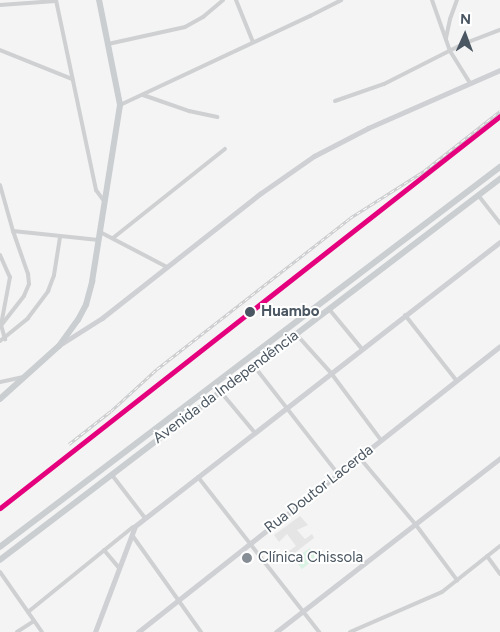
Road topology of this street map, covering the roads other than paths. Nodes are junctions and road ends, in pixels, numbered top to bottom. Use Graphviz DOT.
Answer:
graph roads {
  1 [pos="56,0"];
  2 [pos="100,0"];
  3 [pos="223,0"];
  4 [pos="236,0"];
  5 [pos="340,0"];
  6 [pos="432,0"];
  7 [pos="457,0"];
  8 [pos="0,4"];
  9 [pos="500,30"];
  10 [pos="446,40"];
  11 [pos="253,42"];
  12 [pos="108,44"];
  13 [pos="0,50"];
  14 [pos="450,51"];
  15 [pos="500,70"];
  16 [pos="72,78"];
  17 [pos="470,83"];
  18 [pos="143,96"];
  19 [pos="336,101"];
  20 [pos="120,105"];
  21 [pos="217,116"];
  22 [pos="225,149"];
  23 [pos="500,167"];
  24 [pos="500,179"];
  25 [pos="0,185"];
  26 [pos="478,195"];
  27 [pos="106,202"];
  28 [pos="436,215"];
  29 [pos="442,223"];
  30 [pos="500,223"];
  31 [pos="13,231"];
  32 [pos="100,232"];
  33 [pos="60,236"];
  34 [pos="113,238"];
  35 [pos="99,240"];
  36 [pos="500,242"];
  37 [pos="0,255"];
  38 [pos="167,267"];
  39 [pos="360,272"];
  40 [pos="367,280"];
  41 [pos="329,309"];
  42 [pos="405,315"];
  43 [pos="1,325"];
  44 [pos="296,334"];
  45 [pos="5,339"];
  46 [pos="0,341"];
  47 [pos="268,342"];
  48 [pos="59,346"];
  49 [pos="500,346"];
  50 [pos="275,349"];
  51 [pos="362,349"];
  52 [pos="254,366"];
  53 [pos="331,373"];
  54 [pos="28,376"];
  55 [pos="456,380"];
  56 [pos="0,382"];
  57 [pos="220,391"];
  58 [pos="0,399"];
  59 [pos="287,408"];
  60 [pos="157,428"];
  61 [pos="255,433"];
  62 [pos="163,435"];
  63 [pos="381,440"];
  64 [pos="359,457"];
  65 [pos="500,458"];
  66 [pos="338,474"];
  67 [pos="112,475"];
  68 [pos="198,477"];
  69 [pos="45,513"];
  70 [pos="145,518"];
  71 [pos="38,519"];
  72 [pos="51,522"];
  73 [pos="416,525"];
  74 [pos="136,526"];
  75 [pos="44,527"];
  76 [pos="132,535"];
  77 [pos="249,545"];
  78 [pos="500,546"];
  79 [pos="0,547"];
  80 [pos="104,550"];
  81 [pos="487,556"];
  82 [pos="0,560"];
  83 [pos="119,568"];
  84 [pos="0,572"];
  85 [pos="500,574"];
  86 [pos="457,580"];
  87 [pos="178,601"];
  88 [pos="28,612"];
  89 [pos="302,612"];
  90 [pos="34,621"];
  91 [pos="17,632"];
  92 [pos="42,632"];
  93 [pos="95,632"];
  94 [pos="138,632"];
  95 [pos="201,632"];
  96 [pos="276,632"];
  97 [pos="318,632"];
  98 [pos="350,632"];
  1 -- 8 [label="street"];
  1 -- 16 [label="street"];
  2 -- 12 [label="main road"];
  3 -- 12 [label="street"];
  4 -- 11 [label="street"];
  5 -- 11 [label="street"];
  6 -- 10 [label="street"];
  7 -- 10 [label="street"];
  9 -- 14 [label="street"];
  10 -- 14 [label="street"];
  11 -- 18 [label="street"];
  12 -- 20 [label="main road"];
  13 -- 16 [label="street"];
  14 -- 17 [label="street"];
  14 -- 19 [label="street"];
  15 -- 17 [label="main road"];
  16 -- 27 [label="street"];
  17 -- 38 [label="main road"];
  18 -- 20 [label="street"];
  18 -- 21 [label="street"];
  20 -- 27 [label="main road"];
  22 -- 34 [label="street"];
  23 -- 28 [label="main road, Avenida da Independência"];
  24 -- 26 [label="main road, Avenida da Independência"];
  25 -- 31 [label="street"];
  26 -- 29 [label="main road, Avenida da Independência"];
  26 -- 30 [label="street"];
  27 -- 32 [label="main road"];
  28 -- 29 [label="main road"];
  28 -- 39 [label="main road, Avenida da Independência"];
  29 -- 40 [label="main road, Avenida da Independência"];
  31 -- 33 [label="street"];
  31 -- 43 [label="street"];
  32 -- 34 [label="street"];
  32 -- 35 [label="main road"];
  33 -- 35 [label="street"];
  33 -- 45 [label="street"];
  34 -- 38 [label="street"];
  35 -- 48 [label="main road"];
  36 -- 42 [label="main road"];
  37 -- 43 [label="street"];
  38 -- 48 [label="main road"];
  39 -- 40 [label="main road"];
  39 -- 47 [label="main road, Avenida da Independência"];
  40 -- 41 [label="main road, Avenida da Independência"];
  41 -- 44 [label="main road, Avenida da Independência"];
  41 -- 51 [label="street"];
  42 -- 51 [label="main road"];
  42 -- 55 [label="street"];
  43 -- 45 [label="street"];
  44 -- 50 [label="main road, Avenida da Independência"];
  44 -- 53 [label="street"];
  45 -- 46 [label="street"];
  47 -- 50 [label="main road"];
  47 -- 60 [label="main road, Avenida da Independência"];
  48 -- 54 [label="main road"];
  49 -- 55 [label="main road, Rua Doutor Lacerda"];
  50 -- 52 [label="main road, Avenida da Independência"];
  51 -- 53 [label="main road"];
  52 -- 57 [label="main road, Avenida da Independência"];
  52 -- 59 [label="street"];
  53 -- 59 [label="main road"];
  53 -- 63 [label="street"];
  54 -- 56 [label="street"];
  54 -- 58 [label="main road"];
  55 -- 63 [label="main road, Rua Doutor Lacerda"];
  57 -- 61 [label="street"];
  57 -- 62 [label="main road, Avenida da Independência"];
  59 -- 61 [label="main road"];
  59 -- 66 [label="street"];
  60 -- 62 [label="main road"];
  60 -- 69 [label="main road, Avenida da Independência"];
  61 -- 68 [label="main road"];
  62 -- 67 [label="main road, Avenida da Independência"];
  63 -- 64 [label="main road, Rua Doutor Lacerda"];
  64 -- 66 [label="main road, Rua Doutor Lacerda"];
  64 -- 73 [label="street"];
  65 -- 73 [label="main road"];
  66 -- 77 [label="main road, Rua Doutor Lacerda"];
  67 -- 70 [label="street"];
  67 -- 72 [label="main road, Avenida da Independência"];
  68 -- 70 [label="main road"];
  68 -- 77 [label="street"];
  69 -- 71 [label="main road, Avenida da Independência"];
  69 -- 72 [label="main road"];
  70 -- 74 [label="main road"];
  71 -- 75 [label="main road"];
  71 -- 79 [label="main road, Avenida da Independência"];
  72 -- 75 [label="main road, Avenida da Independência"];
  73 -- 86 [label="street"];
  73 -- 89 [label="main road"];
  74 -- 76 [label="main road"];
  74 -- 80 [label="street"];
  75 -- 82 [label="main road, Avenida da Independência"];
  76 -- 83 [label="main road"];
  76 -- 87 [label="street"];
  77 -- 87 [label="main road, Rua Doutor Lacerda"];
  77 -- 89 [label="street"];
  78 -- 81 [label="street"];
  80 -- 83 [label="street"];
  80 -- 88 [label="street"];
  81 -- 85 [label="street"];
  81 -- 86 [label="street"];
  83 -- 93 [label="main road"];
  84 -- 88 [label="street"];
  86 -- 98 [label="street"];
  87 -- 94 [label="main road, Rua Doutor Lacerda"];
  87 -- 95 [label="street"];
  88 -- 90 [label="street"];
  89 -- 96 [label="main road"];
  89 -- 97 [label="street"];
  90 -- 91 [label="street"];
  90 -- 92 [label="street"];
}
